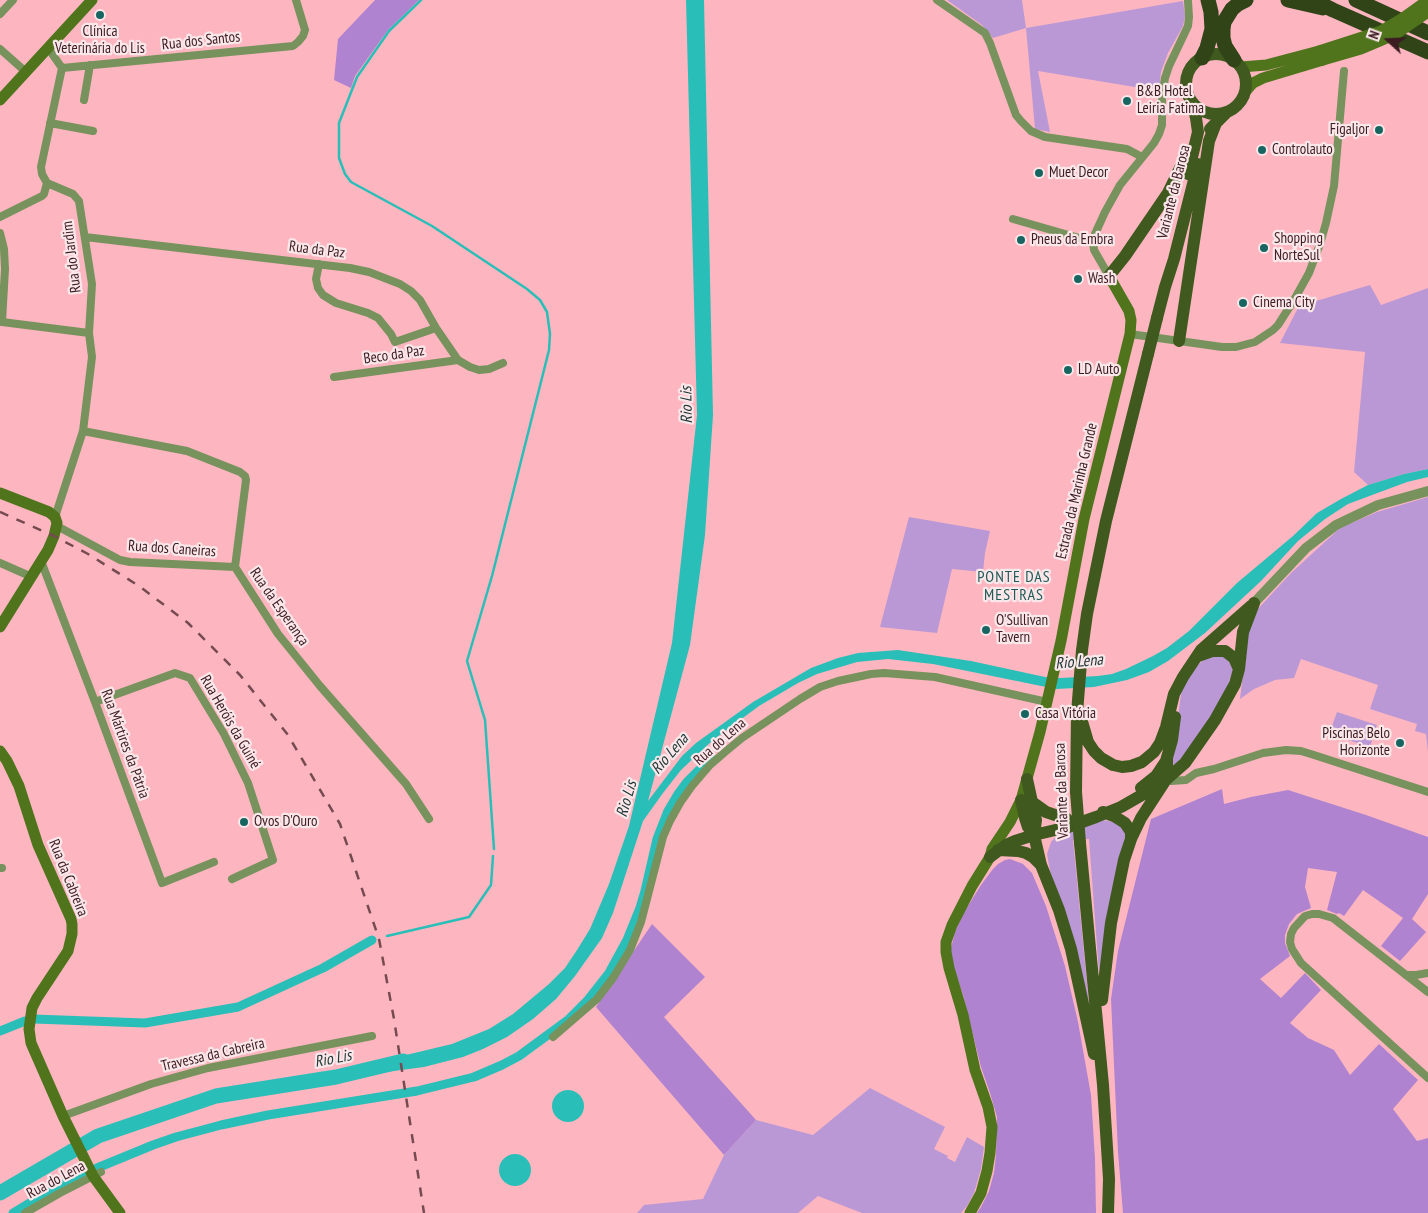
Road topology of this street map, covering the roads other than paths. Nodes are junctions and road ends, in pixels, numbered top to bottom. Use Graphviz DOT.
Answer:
graph roads {
  1 [pos="12,0"];
  2 [pos="92,0"];
  3 [pos="296,0"];
  4 [pos="937,0"];
  5 [pos="1208,0"];
  6 [pos="1246,0"];
  7 [pos="1288,0"];
  8 [pos="1313,0"];
  9 [pos="1356,0"];
  10 [pos="1428,0"];
  11 [pos="1188,1"];
  12 [pos="1333,10"];
  13 [pos="1428,12"];
  14 [pos="0,14"];
  15 [pos="1424,28"];
  16 [pos="48,48"];
  17 [pos="0,49"];
  18 [pos="1428,52"];
  19 [pos="1321,56"];
  20 [pos="1202,58"];
  21 [pos="1237,63"];
  22 [pos="90,65"];
  23 [pos="62,68"];
  24 [pos="1344,71"];
  25 [pos="26,72"];
  26 [pos="1246,91"];
  27 [pos="0,100"];
  28 [pos="84,100"];
  29 [pos="1192,103"];
  30 [pos="1227,112"];
  31 [pos="50,123"];
  32 [pos="1216,123"];
  33 [pos="1197,126"];
  34 [pos="93,131"];
  35 [pos="1142,157"];
  36 [pos="47,183"];
  37 [pos="0,217"];
  38 [pos="1013,219"];
  39 [pos="0,233"];
  40 [pos="85,237"];
  41 [pos="1093,242"];
  42 [pos="319,264"];
  43 [pos="1109,276"];
  44 [pos="1165,287"];
  45 [pos="1,322"];
  46 [pos="436,328"];
  47 [pos="89,333"];
  48 [pos="1130,334"];
  49 [pos="1179,341"];
  50 [pos="458,360"];
  51 [pos="503,363"];
  52 [pos="334,377"];
  53 [pos="83,431"];
  54 [pos="1428,491"];
  55 [pos="0,493"];
  56 [pos="56,521"];
  57 [pos="41,561"];
  58 [pos="0,563"];
  59 [pos="235,567"];
  60 [pos="32,577"];
  61 [pos="1254,603"];
  62 [pos="0,627"];
  63 [pos="1197,657"];
  64 [pos="1239,669"];
  65 [pos="1178,685"];
  66 [pos="1048,699"];
  67 [pos="95,702"];
  68 [pos="1077,712"];
  69 [pos="0,750"];
  70 [pos="1167,758"];
  71 [pos="1185,763"];
  72 [pos="1196,773"];
  73 [pos="1167,778"];
  74 [pos="1027,779"];
  75 [pos="1428,792"];
  76 [pos="1027,801"];
  77 [pos="1092,810"];
  78 [pos="1107,813"];
  79 [pos="428,819"];
  80 [pos="1067,819"];
  81 [pos="1034,835"];
  82 [pos="1131,839"];
  83 [pos="994,854"];
  84 [pos="214,862"];
  85 [pos="1041,865"];
  86 [pos="232,879"];
  87 [pos="1428,973"];
  88 [pos="1406,975"];
  89 [pos="1428,992"];
  90 [pos="372,1036"];
  91 [pos="553,1037"];
  92 [pos="1100,1042"];
  93 [pos="1428,1078"];
  94 [pos="1104,1085"];
  95 [pos="66,1120"];
  96 [pos="97,1174"];
  97 [pos="25,1213"];
  98 [pos="120,1213"];
  99 [pos="970,1213"];
  100 [pos="1108,1213"];
  1 -- 14 [label="street"];
  2 -- 16 [label="main road"];
  3 -- 22 [label="street, Rua dos Santos"];
  4 -- 35 [label="street"];
  5 -- 20 [label="highway"];
  6 -- 21 [label="highway"];
  7 -- 12 [label="highway"];
  8 -- 12 [label="highway"];
  9 -- 15 [label="highway"];
  10 -- 19 [label="main road, bridge"];
  11 -- 35 [label="street"];
  12 -- 18 [label="highway"];
  13 -- 19 [label="main road, bridge"];
  16 -- 23 [label="street"];
  16 -- 25 [label="main road"];
  17 -- 25 [label="street"];
  19 -- 21 [label="main road"];
  19 -- 26 [label="main road"];
  20 -- 21 [label="main road"];
  20 -- 29 [label="main road"];
  21 -- 26 [label="main road"];
  22 -- 23 [label="street, Rua dos Santos"];
  22 -- 28 [label="street"];
  23 -- 31 [label="street"];
  24 -- 49 [label="street"];
  25 -- 27 [label="main road"];
  26 -- 30 [label="main road"];
  29 -- 30 [label="main road"];
  29 -- 33 [label="main road, Variante da Barosa"];
  30 -- 32 [label="main road, Variante da Barosa"];
  31 -- 34 [label="street"];
  31 -- 36 [label="street"];
  32 -- 44 [label="main road, Variante da Barosa"];
  32 -- 49 [label="main road"];
  33 -- 43 [label="main road"];
  33 -- 44 [label="main road, Variante da Barosa"];
  35 -- 41 [label="street"];
  36 -- 37 [label="street"];
  36 -- 40 [label="street, Rua do Jardim"];
  38 -- 41 [label="street"];
  39 -- 45 [label="street"];
  40 -- 42 [label="street, Rua da Paz"];
  40 -- 47 [label="street, Rua do Jardim"];
  41 -- 43 [label="street"];
  42 -- 46 [label="street, Rua da Paz"];
  42 -- 46 [label="street"];
  43 -- 48 [label="main road, Estrada da Marinha Grande"];
  44 -- 68 [label="main road, Variante da Barosa, bridge"];
  45 -- 47 [label="street"];
  46 -- 50 [label="street, Rua da Paz"];
  47 -- 53 [label="street, Rua do Jardim"];
  48 -- 49 [label="street"];
  48 -- 66 [label="main road, Estrada da Marinha Grande"];
  50 -- 51 [label="street"];
  50 -- 52 [label="street, Beco da Paz"];
  53 -- 56 [label="street, Rua do Jardim"];
  53 -- 59 [label="street, Rua da Esperança"];
  54 -- 61 [label="street"];
  55 -- 56 [label="main road"];
  56 -- 57 [label="main road"];
  56 -- 59 [label="street, Rua dos Caneiras"];
  57 -- 60 [label="main road"];
  57 -- 67 [label="street, Rua Mártires da Pátria"];
  58 -- 60 [label="street"];
  59 -- 79 [label="street, Rua da Esperança"];
  60 -- 62 [label="main road"];
  61 -- 63 [label="main road"];
  61 -- 64 [label="main road"];
  63 -- 64 [label="main road"];
  63 -- 65 [label="main road"];
  64 -- 71 [label="main road"];
  65 -- 68 [label="main road"];
  65 -- 70 [label="main road"];
  66 -- 74 [label="main road, Estrada da Marinha Grande"];
  66 -- 91 [label="street, Rua do Lena"];
  67 -- 84 [label="street, Rua Mártires da Pátria"];
  67 -- 86 [label="street, Rua Heróis da Guiné"];
  68 -- 92 [label="main road, Variante da Barosa, bridge"];
  69 -- 95 [label="main road, Rua da Cabreira"];
  70 -- 73 [label="main road"];
  70 -- 77 [label="main road"];
  71 -- 72 [label="street"];
  71 -- 73 [label="main road"];
  72 -- 73 [label="street"];
  72 -- 75 [label="street"];
  73 -- 78 [label="main road"];
  73 -- 82 [label="main road"];
  74 -- 76 [label="main road"];
  76 -- 80 [label="main road"];
  76 -- 81 [label="main road"];
  76 -- 83 [label="main road"];
  77 -- 78 [label="main road"];
  77 -- 80 [label="main road"];
  78 -- 81 [label="main road"];
  78 -- 82 [label="main road"];
  80 -- 81 [label="main road"];
  81 -- 83 [label="main road"];
  81 -- 85 [label="main road"];
  82 -- 92 [label="main road"];
  83 -- 85 [label="main road"];
  83 -- 99 [label="main road"];
  85 -- 94 [label="main road"];
  87 -- 88 [label="street"];
  88 -- 89 [label="street"];
  88 -- 93 [label="street"];
  90 -- 95 [label="street, Travessa da Cabreira"];
  92 -- 94 [label="main road, Variante da Barosa"];
  94 -- 100 [label="main road, Variante da Barosa"];
  95 -- 96 [label="main road, Rua da Cabreira"];
  96 -- 97 [label="street, Rua do Lena"];
  96 -- 98 [label="main road, Rua da Cabreira"];
}
